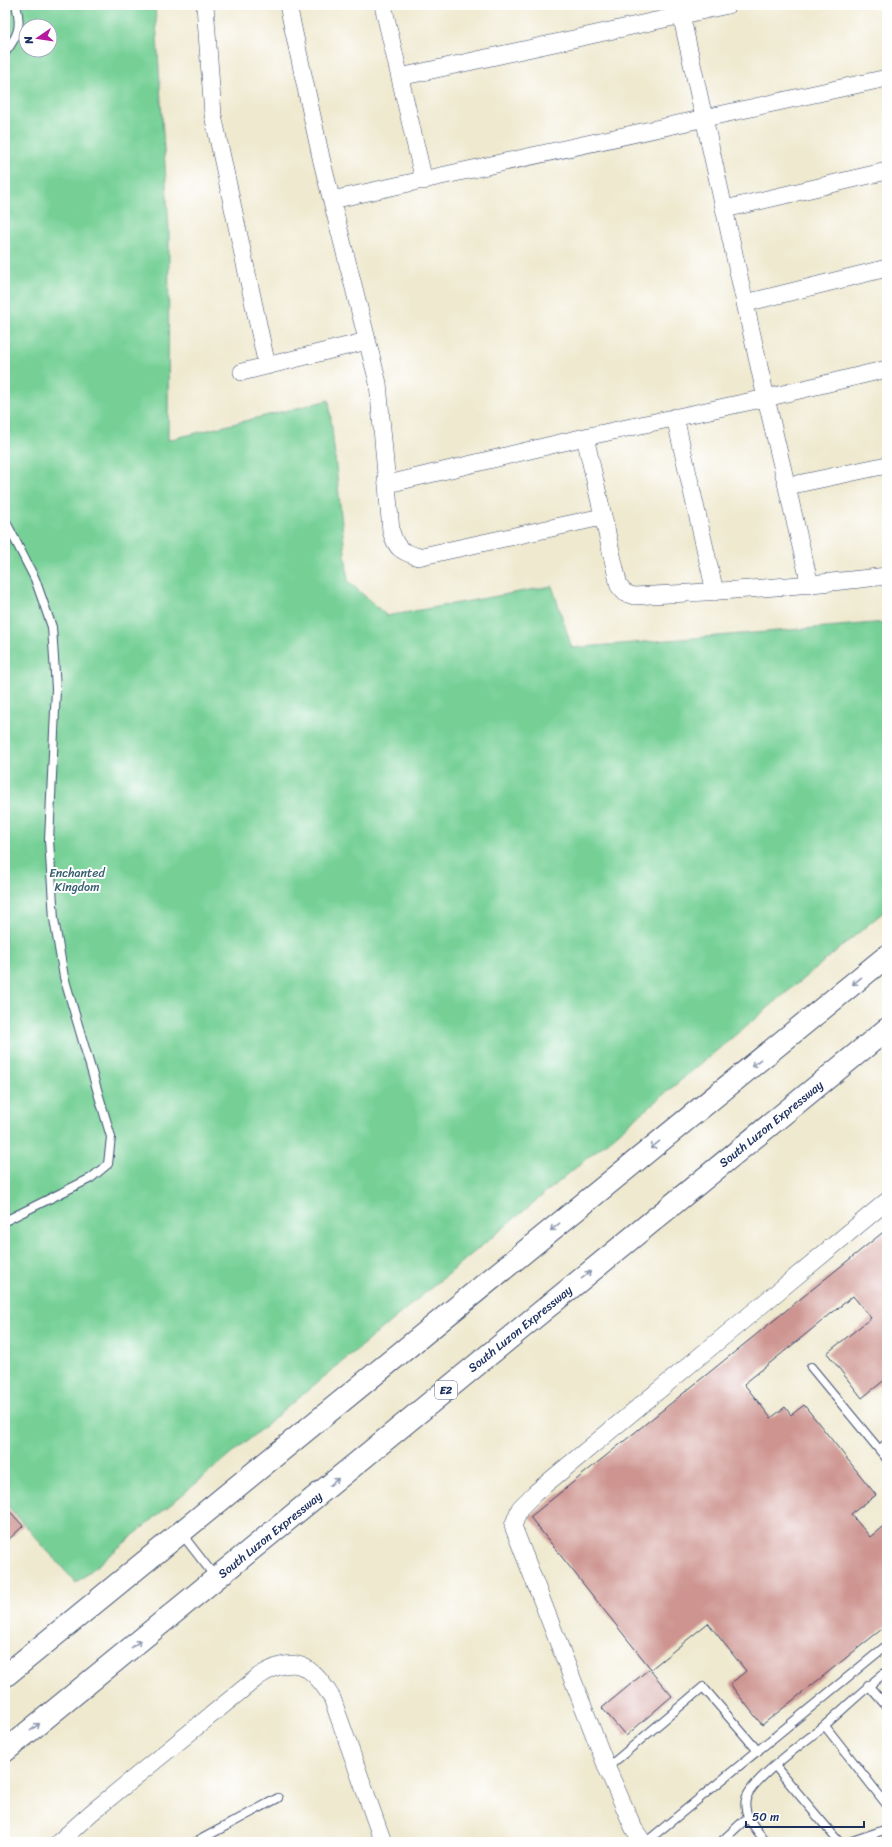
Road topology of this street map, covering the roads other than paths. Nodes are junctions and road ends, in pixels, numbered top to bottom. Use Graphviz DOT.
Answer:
graph roads {
  1 [pos="16,5"];
  2 [pos="204,5"];
  3 [pos="288,5"];
  4 [pos="383,5"];
  5 [pos="728,5"];
  6 [pos="681,10"];
  7 [pos="5,53"];
  8 [pos="400,77"];
  9 [pos="887,78"];
  10 [pos="704,118"];
  11 [pos="887,171"];
  12 [pos="424,181"];
  13 [pos="332,200"];
  14 [pos="725,209"];
  15 [pos="887,268"];
  16 [pos="746,303"];
  17 [pos="367,341"];
  18 [pos="267,366"];
  19 [pos="887,369"];
  20 [pos="242,372"];
  21 [pos="766,398"];
  22 [pos="675,417"];
  23 [pos="585,437"];
  24 [pos="887,465"];
  25 [pos="388,484"];
  26 [pos="788,486"];
  27 [pos="602,517"];
  28 [pos="5,520"];
  29 [pos="887,576"];
  30 [pos="810,585"];
  31 [pos="715,592"];
  32 [pos="887,956"];
  33 [pos="887,1029"];
  34 [pos="887,1201"];
  35 [pos="5,1221"];
  36 [pos="811,1367"];
  37 [pos="887,1443"];
  38 [pos="880,1450"];
  39 [pos="887,1458"];
  40 [pos="180,1533"];
  41 [pos="216,1578"];
  42 [pos="887,1645"];
  43 [pos="887,1671"];
  44 [pos="5,1676"];
  45 [pos="868,1686"];
  46 [pos="887,1707"];
  47 [pos="825,1726"];
  48 [pos="5,1751"];
  49 [pos="758,1751"];
  50 [pos="775,1766"];
  51 [pos="607,1768"];
  52 [pos="278,1798"];
  53 [pos="887,1805"];
  54 [pos="748,1817"];
  55 [pos="887,1829"];
  56 [pos="60,1842"];
  57 [pos="196,1842"];
  58 [pos="383,1842"];
  59 [pos="643,1842"];
  60 [pos="646,1842"];
  61 [pos="721,1842"];
  62 [pos="766,1842"];
  63 [pos="839,1842"];
  64 [pos="849,1842"];
  1 -- 7 [label="lane"];
  2 -- 18 [label="street"];
  3 -- 13 [label="street"];
  4 -- 8 [label="street"];
  5 -- 6 [label="street"];
  6 -- 8 [label="street"];
  6 -- 10 [label="street"];
  8 -- 12 [label="street"];
  9 -- 10 [label="street"];
  10 -- 12 [label="street"];
  10 -- 14 [label="street"];
  11 -- 14 [label="street"];
  12 -- 13 [label="street"];
  13 -- 17 [label="street"];
  14 -- 16 [label="street"];
  15 -- 16 [label="street"];
  16 -- 21 [label="street"];
  17 -- 18 [label="street"];
  17 -- 25 [label="street"];
  18 -- 20 [label="street"];
  19 -- 21 [label="street"];
  21 -- 22 [label="street"];
  21 -- 26 [label="street"];
  22 -- 23 [label="street"];
  22 -- 31 [label="street"];
  23 -- 25 [label="street"];
  23 -- 27 [label="street"];
  24 -- 26 [label="street"];
  25 -- 27 [label="street"];
  26 -- 30 [label="street"];
  27 -- 31 [label="street"];
  28 -- 35 [label="lane"];
  29 -- 30 [label="street"];
  30 -- 31 [label="street"];
  32 -- 40 [label="highway, one-way"];
  41 -- 33 [label="highway, South Luzon Expressway / E2, one-way"];
  34 -- 51 [label="street"];
  36 -- 38 [label="lane"];
  37 -- 38 [label="lane"];
  38 -- 39 [label="lane"];
  40 -- 41 [label="lane"];
  40 -- 44 [label="highway"];
  48 -- 41 [label="highway, South Luzon Expressway / E2, one-way"];
  42 -- 49 [label="lane"];
  43 -- 45 [label="lane"];
  45 -- 46 [label="lane"];
  45 -- 47 [label="lane"];
  47 -- 50 [label="lane"];
  47 -- 53 [label="lane"];
  49 -- 51 [label="lane"];
  49 -- 60 [label="lane"];
  50 -- 54 [label="lane"];
  50 -- 63 [label="lane"];
  51 -- 59 [label="street"];
  52 -- 57 [label="lane"];
  54 -- 61 [label="lane"];
  54 -- 62 [label="lane"];
  55 -- 64 [label="lane"];
  56 -- 58 [label="street"];
}
